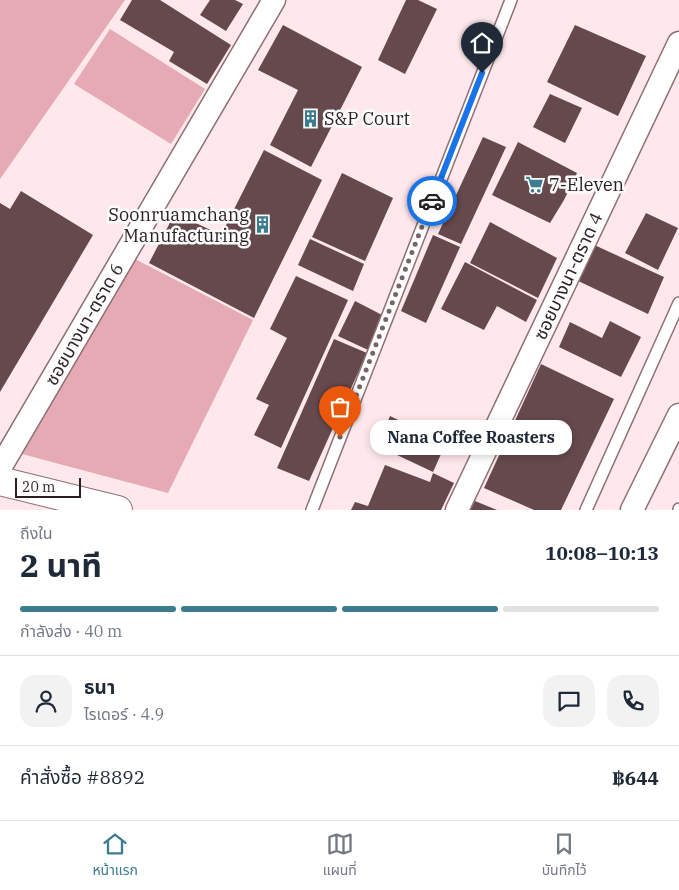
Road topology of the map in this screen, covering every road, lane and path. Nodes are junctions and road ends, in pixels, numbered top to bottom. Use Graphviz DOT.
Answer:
graph roads {
  1 [pos="274,0"];
  2 [pos="511,0"];
  3 [pos="679,43"];
  4 [pos="679,303"];
  5 [pos="667,329"];
  6 [pos="679,335"];
  7 [pos="679,415"];
  8 [pos="0,468"];
  9 [pos="0,481"];
  10 [pos="118,510"];
  11 [pos="312,510"];
  12 [pos="457,510"];
  13 [pos="586,510"];
  14 [pos="632,510"];
  1 -- 8 [label="street, ซอยบางนา-ตราด 6"];
  2 -- 11 [label="lane"];
  3 -- 12 [label="street, ซอยบางนา-ตราด 4"];
  4 -- 5 [label="lane"];
  5 -- 6 [label="lane"];
  5 -- 13 [label="lane"];
  7 -- 14 [label="street"];
  9 -- 10 [label="main road"];
}
